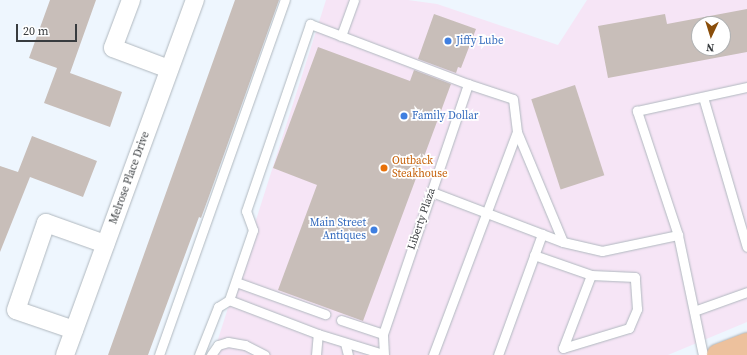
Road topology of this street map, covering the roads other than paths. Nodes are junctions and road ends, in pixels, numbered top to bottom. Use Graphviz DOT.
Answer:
graph roads {
  1 [pos="131,0"];
  2 [pos="195,0"];
  3 [pos="285,0"];
  4 [pos="354,0"];
  5 [pos="342,36"];
  6 [pos="169,69"];
  7 [pos="468,84"];
  8 [pos="747,87"];
  9 [pos="703,97"];
  10 [pos="517,132"];
  11 [pos="432,192"];
  12 [pos="486,214"];
  13 [pos="542,234"];
  14 [pos="678,235"];
  15 [pos="563,242"];
  16 [pos="106,244"];
  17 [pos="747,247"];
  18 [pos="534,255"];
  19 [pos="592,275"];
  20 [pos="236,282"];
  21 [pos="747,292"];
  22 [pos="229,300"];
  23 [pos="694,311"];
  24 [pos="325,314"];
  25 [pos="341,320"];
  26 [pos="74,330"];
  27 [pos="318,334"];
  28 [pos="382,334"];
  29 [pos="345,343"];
  30 [pos="747,344"];
  31 [pos="383,354"];
  32 [pos="64,355"];
  33 [pos="159,355"];
  34 [pos="199,355"];
  35 [pos="211,355"];
  36 [pos="264,355"];
  37 [pos="316,355"];
  38 [pos="348,355"];
  39 [pos="433,355"];
  40 [pos="498,355"];
  41 [pos="703,355"];
  42 [pos="718,355"];
  1 -- 6 [label="street"];
  2 -- 6 [label="street, Melrose Place Drive"];
  3 -- 33 [label="lane"];
  4 -- 5 [label="lane"];
  5 -- 7 [label="lane"];
  5 -- 20 [label="lane"];
  6 -- 16 [label="street, Melrose Place Drive"];
  7 -- 10 [label="lane"];
  7 -- 11 [label="lane, Liberty Plaza"];
  8 -- 9 [label="lane"];
  9 -- 14 [label="lane"];
  9 -- 17 [label="lane"];
  10 -- 12 [label="lane"];
  10 -- 15 [label="lane"];
  11 -- 12 [label="lane"];
  11 -- 28 [label="lane, Liberty Plaza"];
  12 -- 13 [label="lane"];
  12 -- 39 [label="lane"];
  13 -- 15 [label="lane"];
  13 -- 18 [label="lane"];
  14 -- 15 [label="lane"];
  14 -- 23 [label="lane"];
  16 -- 26 [label="street, Melrose Place Drive"];
  16 -- 26 [label="street"];
  18 -- 19 [label="lane"];
  18 -- 40 [label="lane"];
  19 -- 19 [label="lane"];
  20 -- 22 [label="lane"];
  20 -- 24 [label="lane"];
  21 -- 23 [label="lane"];
  22 -- 27 [label="lane"];
  22 -- 34 [label="lane"];
  23 -- 41 [label="lane"];
  25 -- 28 [label="lane"];
  26 -- 32 [label="street, Melrose Place Drive"];
  27 -- 29 [label="lane"];
  27 -- 37 [label="lane"];
  28 -- 31 [label="lane, Liberty Plaza"];
  29 -- 31 [label="lane"];
  29 -- 38 [label="lane"];
  30 -- 42 [label="main road"];
  35 -- 36 [label="lane"];
}
